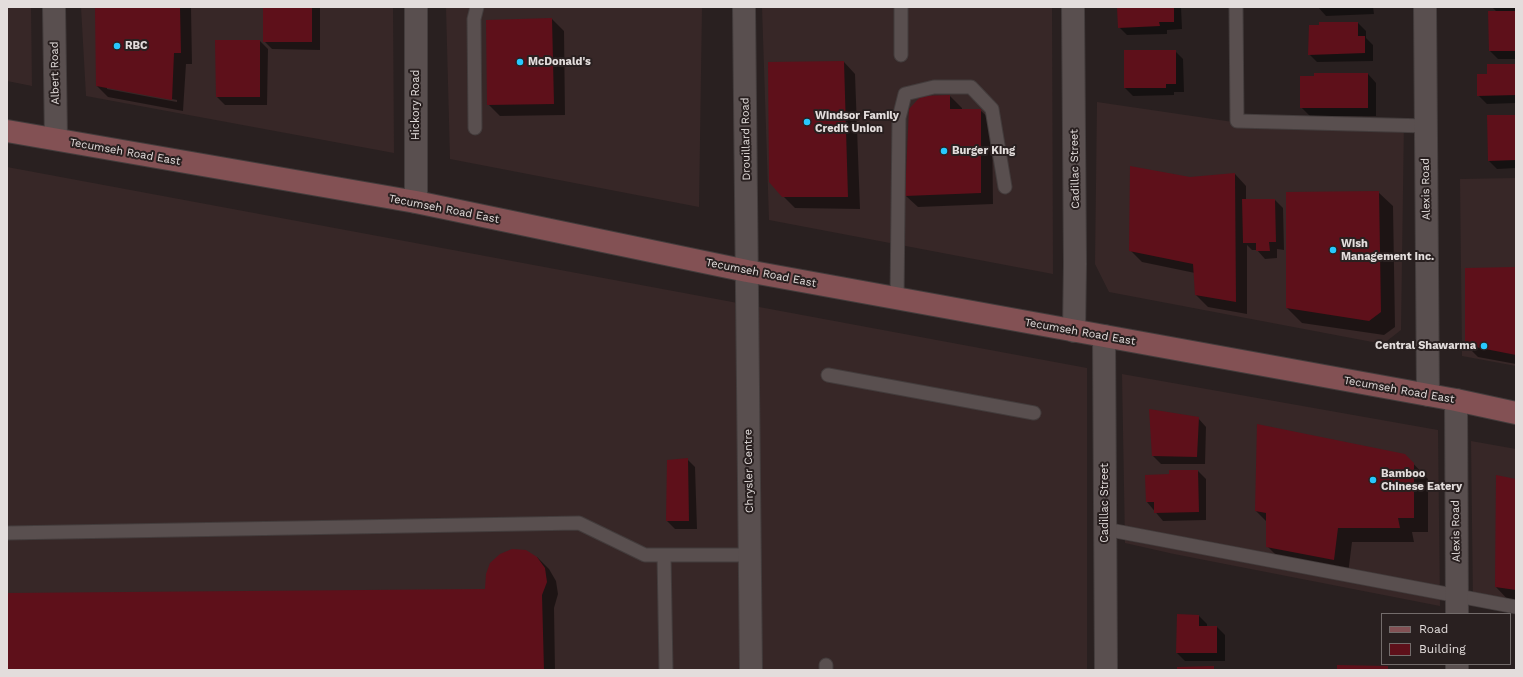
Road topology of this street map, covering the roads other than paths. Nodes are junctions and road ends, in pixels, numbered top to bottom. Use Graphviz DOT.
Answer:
graph roads {
  1 [pos="54,7"];
  2 [pos="416,7"];
  3 [pos="477,7"];
  4 [pos="744,7"];
  5 [pos="901,7"];
  6 [pos="1073,7"];
  7 [pos="1236,7"];
  8 [pos="1425,7"];
  9 [pos="901,55"];
  10 [pos="1426,126"];
  11 [pos="475,128"];
  12 [pos="7,131"];
  13 [pos="56,139"];
  14 [pos="1005,187"];
  15 [pos="416,202"];
  16 [pos="747,271"];
  17 [pos="897,299"];
  18 [pos="1074,331"];
  19 [pos="1104,336"];
  20 [pos="828,374"];
  21 [pos="1428,395"];
  22 [pos="1456,400"];
  23 [pos="1516,412"];
  24 [pos="1034,413"];
  25 [pos="1105,529"];
  26 [pos="7,533"];
  27 [pos="750,555"];
  28 [pos="664,556"];
  29 [pos="1457,605"];
  30 [pos="1516,608"];
  31 [pos="666,670"];
  32 [pos="751,670"];
  33 [pos="1106,670"];
  1 -- 13 [label="street, Albert Road"];
  2 -- 15 [label="street, Hickory Road"];
  3 -- 11 [label="lane"];
  4 -- 16 [label="street, Drouillard Road"];
  5 -- 9 [label="lane"];
  6 -- 18 [label="street, Cadillac Street"];
  7 -- 10 [label="lane"];
  8 -- 10 [label="street, Alexis Road"];
  10 -- 21 [label="street, Alexis Road"];
  12 -- 13 [label="main road, Tecumseh Road East"];
  13 -- 15 [label="main road, Tecumseh Road East"];
  14 -- 17 [label="lane"];
  15 -- 16 [label="main road, Tecumseh Road East"];
  16 -- 17 [label="main road, Tecumseh Road East"];
  16 -- 27 [label="street, Chrysler Centre"];
  17 -- 18 [label="main road, Tecumseh Road East"];
  18 -- 19 [label="main road, Tecumseh Road East"];
  19 -- 21 [label="main road, Tecumseh Road East"];
  19 -- 25 [label="street, Cadillac Street"];
  20 -- 24 [label="lane"];
  21 -- 22 [label="main road, Tecumseh Road East"];
  22 -- 23 [label="main road, Tecumseh Road East"];
  22 -- 29 [label="street, Alexis Road"];
  25 -- 29 [label="lane"];
  25 -- 33 [label="street, Cadillac Street"];
  26 -- 28 [label="lane"];
  27 -- 28 [label="lane"];
  27 -- 32 [label="street, Chrysler Centre"];
  28 -- 31 [label="lane"];
  29 -- 30 [label="lane"];
}
